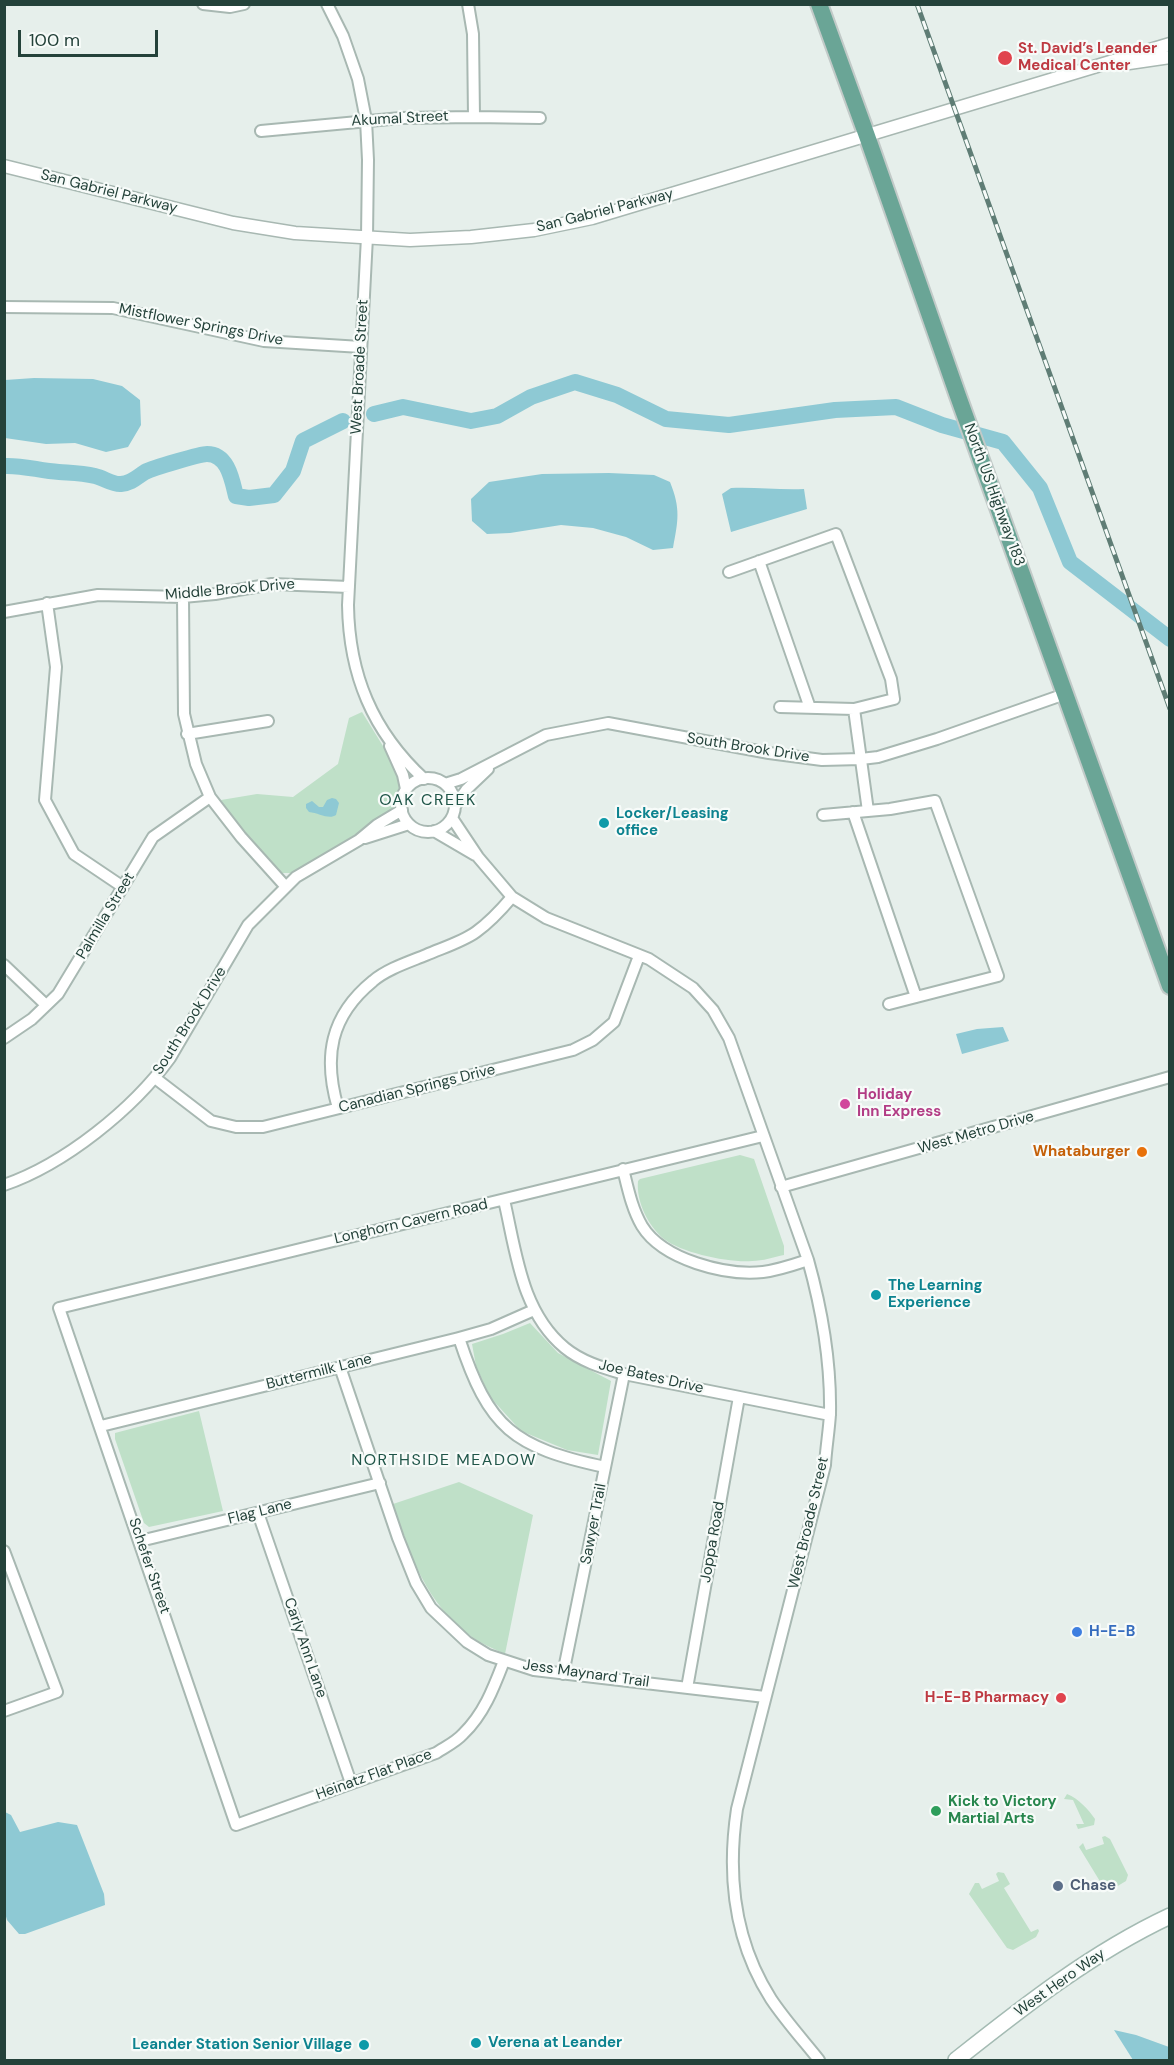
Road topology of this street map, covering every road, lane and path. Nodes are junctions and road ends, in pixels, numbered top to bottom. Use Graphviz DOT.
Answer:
graph roads {
  1 [pos="203,4"];
  2 [pos="244,4"];
  3 [pos="327,4"];
  4 [pos="468,4"];
  5 [pos="819,4"];
  6 [pos="1170,44"];
  7 [pos="1170,57"];
  8 [pos="1089,69"];
  9 [pos="474,117"];
  10 [pos="540,118"];
  11 [pos="366,120"];
  12 [pos="261,130"];
  13 [pos="867,136"];
  14 [pos="4,166"];
  15 [pos="367,237"];
  16 [pos="4,307"];
  17 [pos="361,347"];
  18 [pos="759,561"];
  19 [pos="729,572"];
  20 [pos="349,586"];
  21 [pos="183,597"];
  22 [pos="47,603"];
  23 [pos="4,612"];
  24 [pos="1065,694"];
  25 [pos="780,707"];
  26 [pos="810,708"];
  27 [pos="854,709"];
  28 [pos="268,721"];
  29 [pos="382,729"];
  30 [pos="187,734"];
  31 [pos="499,758"];
  32 [pos="861,759"];
  33 [pos="424,778"];
  34 [pos="445,784"];
  35 [pos="406,789"];
  36 [pos="210,798"];
  37 [pos="455,806"];
  38 [pos="402,810"];
  39 [pos="868,811"];
  40 [pos="853,812"];
  41 [pos="824,814"];
  42 [pos="452,818"];
  43 [pos="409,824"];
  44 [pos="434,831"];
  45 [pos="359,840"];
  46 [pos="478,856"];
  47 [pos="286,886"];
  48 [pos="123,887"];
  49 [pos="512,897"];
  50 [pos="639,956"];
  51 [pos="4,964"];
  52 [pos="1170,986"];
  53 [pos="916,997"];
  54 [pos="889,1004"];
  55 [pos="46,1005"];
  56 [pos="4,1038"];
  57 [pos="1170,1077"];
  58 [pos="155,1078"];
  59 [pos="338,1108"];
  60 [pos="763,1136"];
  61 [pos="623,1169"];
  62 [pos="4,1185"];
  63 [pos="781,1187"];
  64 [pos="504,1200"];
  65 [pos="808,1260"];
  66 [pos="59,1308"];
  67 [pos="534,1310"];
  68 [pos="459,1338"];
  69 [pos="340,1367"];
  70 [pos="624,1374"];
  71 [pos="739,1397"];
  72 [pos="830,1415"];
  73 [pos="100,1426"];
  74 [pos="605,1467"];
  75 [pos="380,1483"];
  76 [pos="258,1513"];
  77 [pos="140,1542"];
  78 [pos="4,1551"];
  79 [pos="9,1580"];
  80 [pos="504,1661"];
  81 [pos="563,1674"];
  82 [pos="687,1688"];
  83 [pos="765,1697"];
  84 [pos="4,1711"];
  85 [pos="351,1783"];
  86 [pos="236,1825"];
  87 [pos="1170,1916"];
  88 [pos="819,2061"];
  89 [pos="956,2061"];
  1 -- 2 [label="street"];
  3 -- 11 [label="street, West Broade Street"];
  4 -- 9 [label="street"];
  5 -- 13 [label="main road, North US Highway 183"];
  6 -- 8 [label="street, San Gabriel Parkway"];
  7 -- 8 [label="street, San Gabriel Parkway"];
  8 -- 13 [label="street, San Gabriel Parkway"];
  9 -- 10 [label="street, Akumal Street"];
  9 -- 11 [label="street, Akumal Street"];
  11 -- 12 [label="street, Akumal Street"];
  11 -- 15 [label="street, West Broade Street"];
  13 -- 15 [label="street, San Gabriel Parkway"];
  13 -- 24 [label="main road, North US Highway 183"];
  14 -- 15 [label="street, San Gabriel Parkway"];
  15 -- 17 [label="street, West Broade Street"];
  16 -- 17 [label="street, Mistflower Springs Drive"];
  17 -- 20 [label="street, West Broade Street"];
  18 -- 19 [label="street"];
  18 -- 26 [label="street"];
  18 -- 27 [label="street"];
  20 -- 21 [label="street, Middle Brook Drive"];
  20 -- 29 [label="street, West Broade Street"];
  21 -- 22 [label="street, Middle Brook Drive"];
  21 -- 30 [label="street"];
  22 -- 23 [label="street, Middle Brook Drive"];
  22 -- 48 [label="street"];
  24 -- 32 [label="street, South Brook Drive"];
  24 -- 52 [label="main road, North US Highway 183"];
  25 -- 26 [label="street"];
  26 -- 27 [label="street"];
  27 -- 32 [label="street"];
  28 -- 30 [label="street"];
  29 -- 33 [label="street, West Broade Street"];
  29 -- 35 [label="street, West Broade Street"];
  30 -- 36 [label="street"];
  31 -- 32 [label="street, South Brook Drive"];
  31 -- 34 [label="street, South Brook Drive"];
  31 -- 37 [label="street, South Brook Drive"];
  32 -- 39 [label="street"];
  33 -- 34 [label="street"];
  33 -- 35 [label="street"];
  34 -- 37 [label="street"];
  35 -- 38 [label="street"];
  36 -- 47 [label="street"];
  36 -- 48 [label="street, Palmilla Street"];
  37 -- 42 [label="street"];
  38 -- 43 [label="street"];
  38 -- 45 [label="street, South Brook Drive"];
  39 -- 40 [label="street"];
  39 -- 53 [label="street"];
  40 -- 41 [label="street"];
  40 -- 53 [label="street"];
  42 -- 44 [label="street"];
  42 -- 46 [label="street, West Broade Street"];
  43 -- 44 [label="street"];
  43 -- 45 [label="street, South Brook Drive"];
  44 -- 46 [label="street, West Broade Street"];
  45 -- 47 [label="street, South Brook Drive"];
  46 -- 49 [label="street, West Broade Street"];
  47 -- 58 [label="street, South Brook Drive"];
  48 -- 55 [label="street, Palmilla Street"];
  49 -- 50 [label="street, West Broade Street"];
  49 -- 59 [label="street"];
  50 -- 59 [label="street, Canadian Springs Drive"];
  50 -- 60 [label="street, West Broade Street"];
  51 -- 55 [label="street"];
  53 -- 54 [label="street"];
  55 -- 56 [label="street, Palmilla Street"];
  57 -- 63 [label="street, West Metro Drive"];
  58 -- 59 [label="street, Canadian Springs Drive"];
  58 -- 62 [label="street, South Brook Drive"];
  60 -- 61 [label="street, Longhorn Cavern Road"];
  60 -- 63 [label="street, West Broade Street"];
  61 -- 64 [label="street, Longhorn Cavern Road"];
  61 -- 65 [label="street"];
  63 -- 65 [label="street, West Broade Street"];
  64 -- 66 [label="street, Longhorn Cavern Road"];
  64 -- 67 [label="street, Joe Bates Drive"];
  65 -- 72 [label="street, West Broade Street"];
  66 -- 73 [label="street, Schefer Street"];
  67 -- 68 [label="street, Buttermilk Lane"];
  67 -- 70 [label="street, Joe Bates Drive"];
  68 -- 69 [label="street, Buttermilk Lane"];
  68 -- 74 [label="street"];
  69 -- 73 [label="street, Buttermilk Lane"];
  69 -- 75 [label="street, Jess Maynard Trail"];
  70 -- 71 [label="street, Joe Bates Drive"];
  70 -- 74 [label="street, Sawyer Trail"];
  71 -- 72 [label="street, Joe Bates Drive"];
  71 -- 82 [label="street, Joppa Road"];
  72 -- 83 [label="street, West Broade Street"];
  73 -- 77 [label="street, Schefer Street"];
  74 -- 81 [label="street, Sawyer Trail"];
  75 -- 76 [label="street, Flag Lane"];
  75 -- 80 [label="street, Jess Maynard Trail"];
  76 -- 77 [label="street, Flag Lane"];
  76 -- 85 [label="street, Carly Ann Lane"];
  77 -- 86 [label="street, Schefer Street"];
  78 -- 79 [label="street"];
  79 -- 84 [label="street"];
  80 -- 81 [label="street, Jess Maynard Trail"];
  80 -- 85 [label="street, Heinatz Flat Place"];
  81 -- 82 [label="street, Jess Maynard Trail"];
  82 -- 83 [label="street, Jess Maynard Trail"];
  83 -- 88 [label="street, West Broade Street"];
  85 -- 86 [label="street, Heinatz Flat Place"];
  87 -- 89 [label="main road, West Hero Way"];
}
